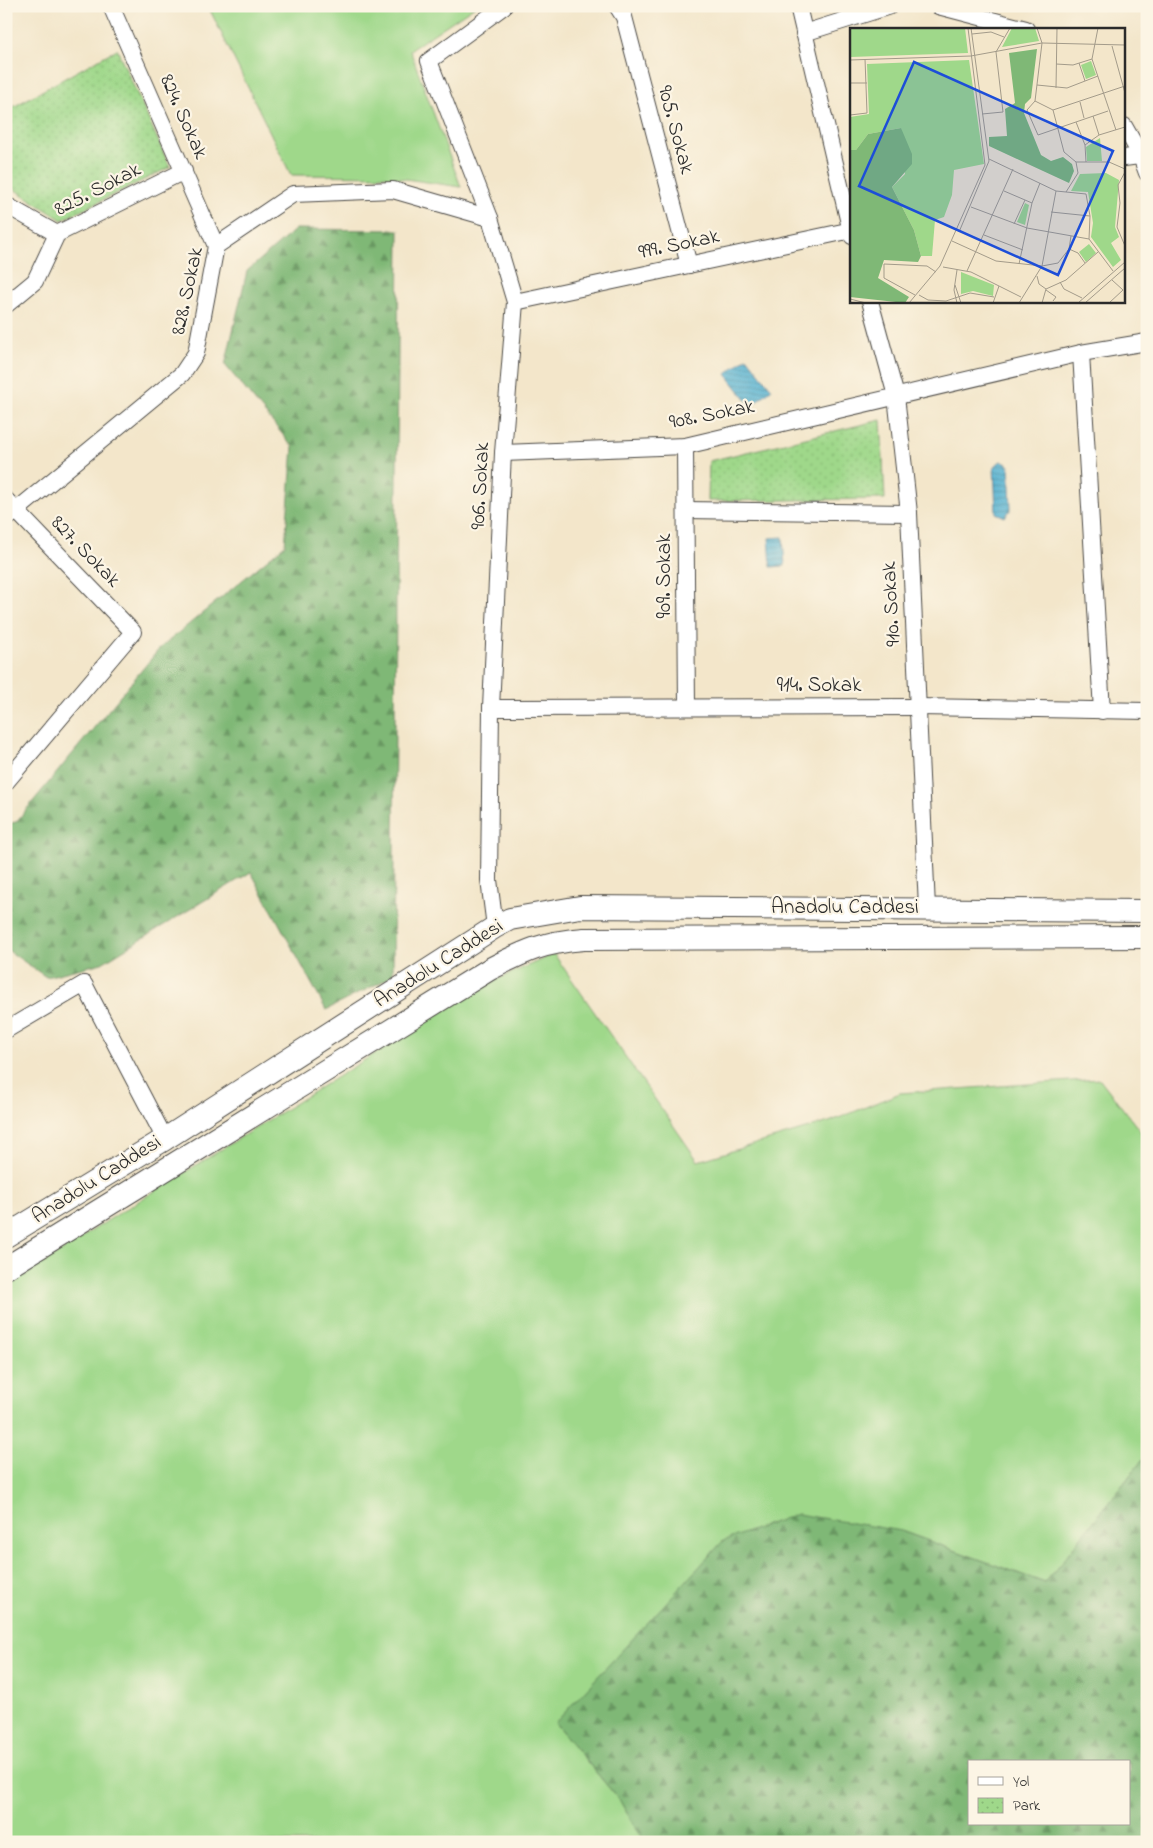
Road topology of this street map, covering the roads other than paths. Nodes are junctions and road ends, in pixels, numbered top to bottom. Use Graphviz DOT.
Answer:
graph roads {
  1 [pos="111,6"];
  2 [pos="504,6"];
  3 [pos="617,6"];
  4 [pos="798,6"];
  5 [pos="890,6"];
  6 [pos="938,6"];
  7 [pos="1022,28"];
  8 [pos="804,34"];
  9 [pos="1126,131"];
  10 [pos="1137,156"];
  11 [pos="184,172"];
  12 [pos="1147,173"];
  13 [pos="6,205"];
  14 [pos="490,218"];
  15 [pos="850,228"];
  16 [pos="850,232"];
  17 [pos="57,234"];
  18 [pos="216,246"];
  19 [pos="689,265"];
  20 [pos="514,302"];
  21 [pos="870,302"];
  22 [pos="6,305"];
  23 [pos="1147,342"];
  24 [pos="1081,353"];
  25 [pos="896,396"];
  26 [pos="685,446"];
  27 [pos="503,453"];
  28 [pos="10,510"];
  29 [pos="686,510"];
  30 [pos="909,513"];
  31 [pos="687,707"];
  32 [pos="918,707"];
  33 [pos="491,708"];
  34 [pos="1102,711"];
  35 [pos="1147,712"];
  36 [pos="6,782"];
  37 [pos="927,908"];
  38 [pos="1147,911"];
  39 [pos="495,927"];
  40 [pos="1147,937"];
  41 [pos="6,1030"];
  42 [pos="165,1138"];
  43 [pos="6,1236"];
  44 [pos="6,1268"];
  1 -- 11 [label="street, 824. Sokak"];
  2 -- 14 [label="street, 906. Sokak"];
  3 -- 19 [label="street, 905. Sokak"];
  4 -- 8 [label="street"];
  5 -- 8 [label="street"];
  6 -- 7 [label="street"];
  8 -- 15 [label="street"];
  9 -- 10 [label="street"];
  10 -- 12 [label="street"];
  11 -- 17 [label="street, 825. Sokak"];
  11 -- 18 [label="street, 824. Sokak"];
  13 -- 17 [label="street"];
  14 -- 18 [label="street, 828. Sokak"];
  14 -- 20 [label="street, 906. Sokak"];
  16 -- 19 [label="street, 999. Sokak"];
  17 -- 22 [label="street, 825. Sokak"];
  18 -- 28 [label="street, 828. Sokak"];
  19 -- 20 [label="street, 999. Sokak"];
  20 -- 27 [label="street, 906. Sokak"];
  21 -- 25 [label="street, 910. Sokak"];
  23 -- 24 [label="street, 908. Sokak"];
  24 -- 25 [label="street, 908. Sokak"];
  24 -- 34 [label="street"];
  25 -- 26 [label="street, 908. Sokak"];
  25 -- 30 [label="street, 910. Sokak"];
  26 -- 27 [label="street, 908. Sokak"];
  26 -- 29 [label="street, 909. Sokak"];
  27 -- 33 [label="street, 906. Sokak"];
  28 -- 36 [label="street, 827. Sokak"];
  29 -- 30 [label="street"];
  29 -- 31 [label="street, 909. Sokak"];
  30 -- 32 [label="street, 910. Sokak"];
  31 -- 32 [label="street, 914. Sokak"];
  31 -- 33 [label="street, 914. Sokak"];
  32 -- 34 [label="street, 914. Sokak"];
  32 -- 37 [label="street, 910. Sokak"];
  33 -- 39 [label="street, 906. Sokak"];
  34 -- 35 [label="street, 914. Sokak"];
  37 -- 38 [label="main road, Anadolu Caddesi"];
  37 -- 39 [label="main road, Anadolu Caddesi"];
  39 -- 42 [label="main road, Anadolu Caddesi"];
  40 -- 44 [label="main road, Anadolu Caddesi"];
  41 -- 42 [label="street"];
  42 -- 43 [label="main road, Anadolu Caddesi"];
}
